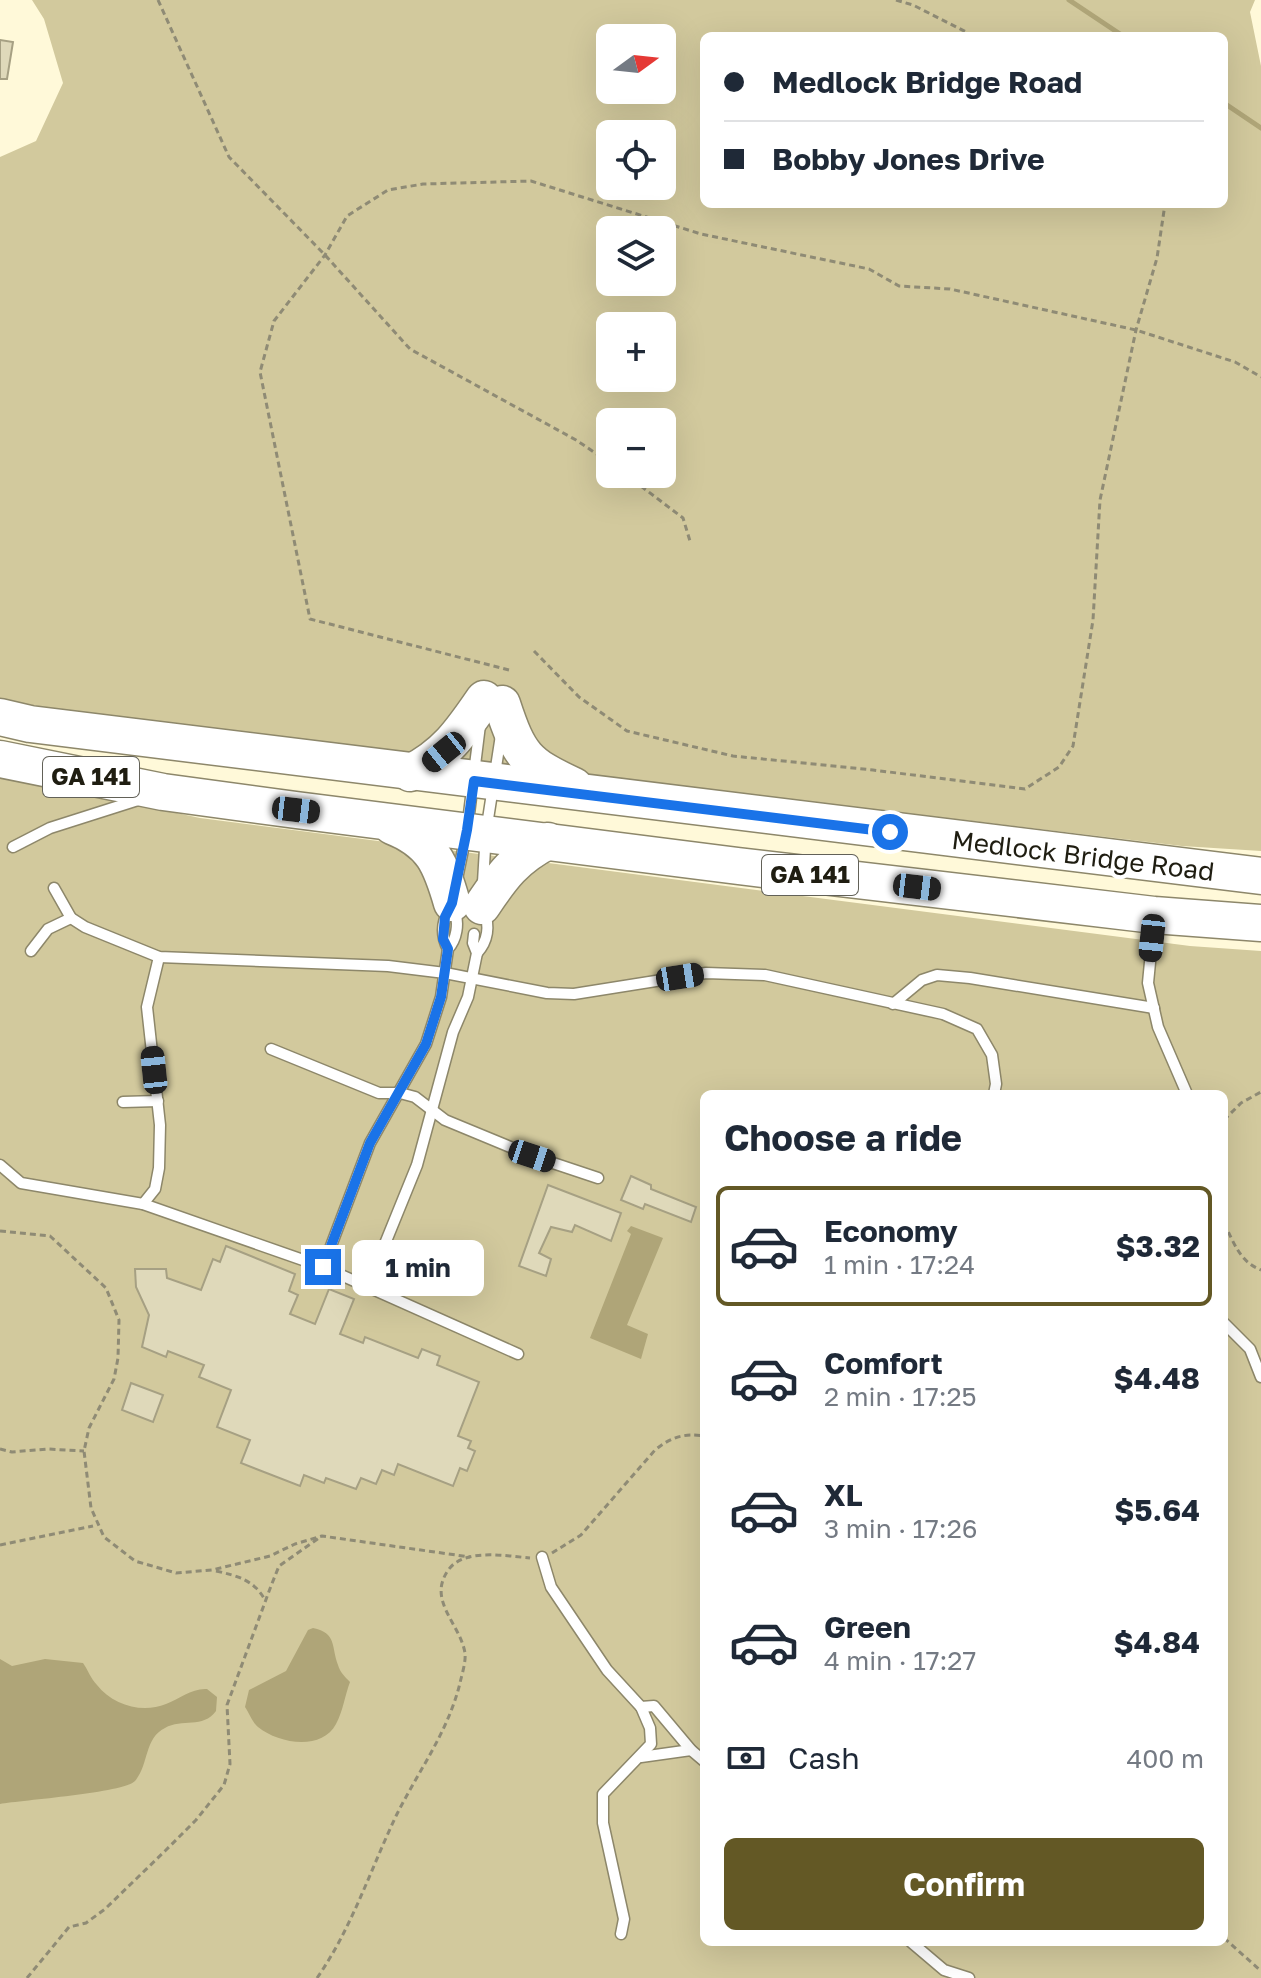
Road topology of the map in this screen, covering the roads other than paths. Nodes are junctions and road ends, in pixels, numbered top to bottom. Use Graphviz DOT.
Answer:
graph roads {
  1 [pos="497,692"];
  2 [pos="0,717"];
  3 [pos="0,759"];
  4 [pos="410,773"];
  5 [pos="484,782"];
  6 [pos="163,792"];
  7 [pos="594,796"];
  8 [pos="372,819"];
  9 [pos="477,831"];
  10 [pos="548,841"];
  11 [pos="13,847"];
  12 [pos="1261,876"];
  13 [pos="54,888"];
  14 [pos="1154,915"];
  15 [pos="471,916"];
  16 [pos="71,918"];
  17 [pos="1261,923"];
  18 [pos="31,951"];
  19 [pos="477,953"];
  20 [pos="159,957"];
  21 [pos="445,973"];
  22 [pos="473,978"];
  23 [pos="893,1004"];
  24 [pos="1154,1008"];
  25 [pos="271,1049"];
  26 [pos="995,1090"];
  27 [pos="1185,1090"];
  28 [pos="400,1093"];
  29 [pos="158,1101"];
  30 [pos="123,1102"];
  31 [pos="430,1109"];
  32 [pos="0,1165"];
  33 [pos="598,1178"];
  34 [pos="143,1204"];
  35 [pos="323,1267"];
  36 [pos="367,1288"];
  37 [pos="1228,1327"];
  38 [pos="518,1354"];
  39 [pos="1261,1377"];
  40 [pos="542,1557"];
  41 [pos="641,1707"];
  42 [pos="691,1750"];
  43 [pos="640,1757"];
  44 [pos="700,1758"];
  45 [pos="621,1934"];
  46 [pos="916,1946"];
  47 [pos="969,1978"];
  1 -- 4 [label="highway"];
  1 -- 5 [label="lane"];
  1 -- 5 [label="lane"];
  1 -- 7 [label="highway"];
  2 -- 4 [label="highway, Medlock Bridge Road / GA 141"];
  3 -- 6 [label="highway, Medlock Bridge Road / GA 141"];
  4 -- 5 [label="highway, Medlock Bridge Road / GA 141"];
  5 -- 7 [label="highway, Medlock Bridge Road / GA 141"];
  5 -- 9 [label="lane"];
  5 -- 9 [label="lane"];
  6 -- 8 [label="highway, Medlock Bridge Road / GA 141"];
  6 -- 11 [label="lane"];
  7 -- 12 [label="highway, Medlock Bridge Road / GA 141"];
  8 -- 9 [label="highway, Medlock Bridge Road / GA 141"];
  8 -- 15 [label="highway"];
  9 -- 10 [label="highway, Medlock Bridge Road / GA 141"];
  9 -- 15 [label="lane"];
  9 -- 15 [label="lane"];
  10 -- 14 [label="highway, Medlock Bridge Road / GA 141"];
  10 -- 15 [label="highway"];
  13 -- 16 [label="lane"];
  14 -- 17 [label="highway, Medlock Bridge Road / GA 141"];
  14 -- 24 [label="lane"];
  15 -- 19 [label="lane"];
  15 -- 19 [label="lane"];
  15 -- 21 [label="lane"];
  16 -- 18 [label="lane"];
  16 -- 20 [label="lane"];
  19 -- 22 [label="lane"];
  20 -- 21 [label="lane"];
  20 -- 29 [label="lane"];
  21 -- 22 [label="lane"];
  21 -- 28 [label="lane"];
  22 -- 23 [label="lane"];
  22 -- 31 [label="lane"];
  23 -- 24 [label="lane"];
  23 -- 26 [label="lane"];
  24 -- 27 [label="lane"];
  25 -- 28 [label="lane"];
  28 -- 31 [label="lane"];
  28 -- 35 [label="lane"];
  29 -- 30 [label="lane"];
  29 -- 34 [label="lane"];
  31 -- 33 [label="lane"];
  31 -- 36 [label="lane"];
  32 -- 34 [label="lane"];
  34 -- 35 [label="lane"];
  35 -- 36 [label="lane"];
  36 -- 38 [label="lane"];
  37 -- 39 [label="lane"];
  40 -- 41 [label="lane"];
  41 -- 42 [label="lane"];
  41 -- 43 [label="lane"];
  42 -- 43 [label="lane"];
  42 -- 44 [label="lane"];
  43 -- 45 [label="lane"];
  46 -- 47 [label="lane"];
}
